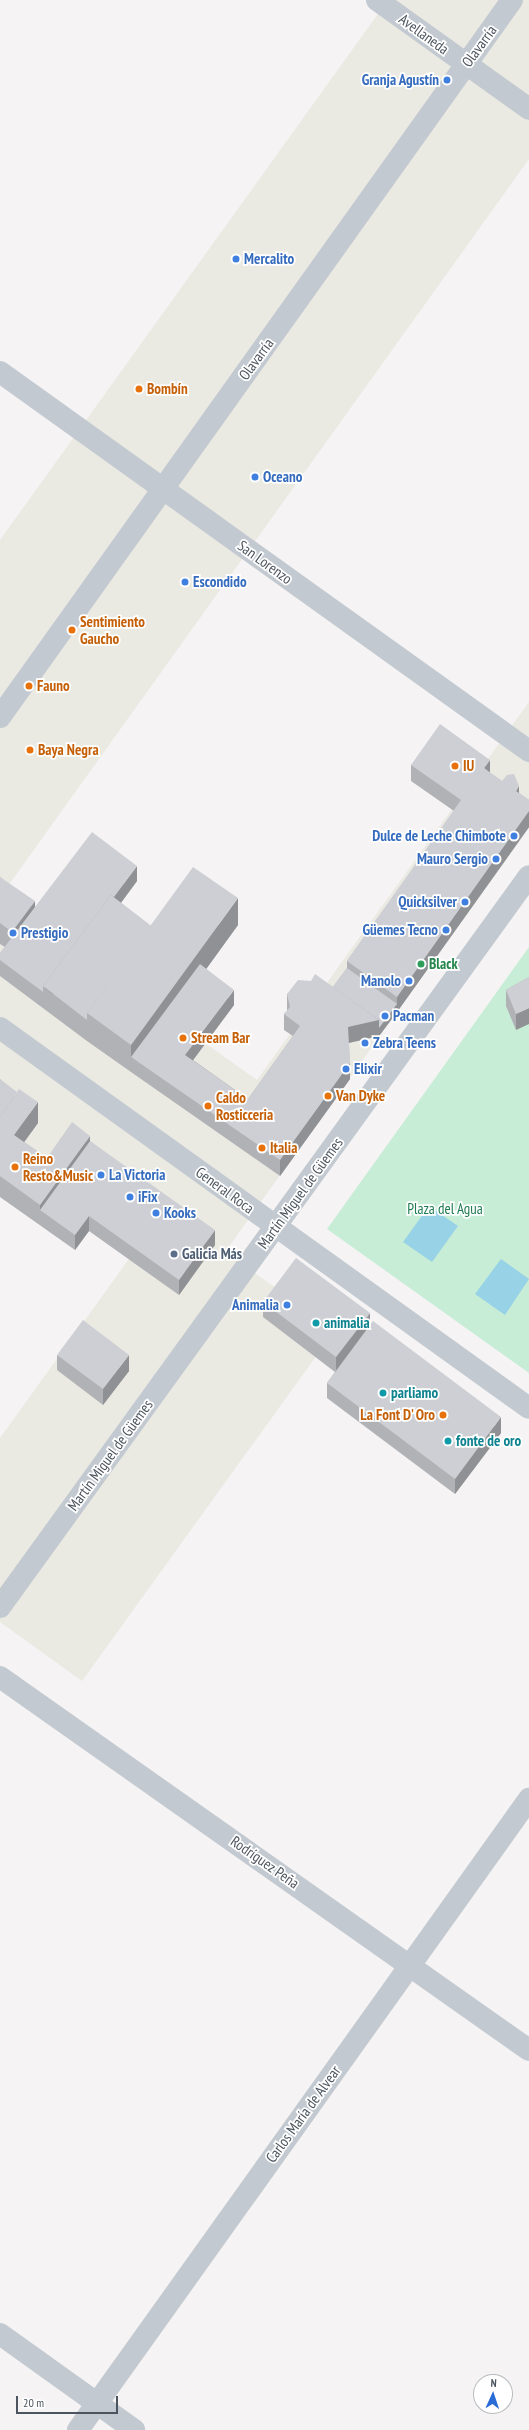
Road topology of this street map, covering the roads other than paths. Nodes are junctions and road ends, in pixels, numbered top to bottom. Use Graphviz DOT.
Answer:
graph roads {
  1 [pos="377,0"];
  2 [pos="512,0"];
  3 [pos="466,64"];
  4 [pos="529,109"];
  5 [pos="0,372"];
  6 [pos="163,489"];
  7 [pos="0,717"];
  8 [pos="529,751"];
  9 [pos="529,876"];
  10 [pos="0,1028"];
  11 [pos="276,1226"];
  12 [pos="529,1408"];
  13 [pos="0,1607"];
  14 [pos="0,1677"];
  15 [pos="529,1799"];
  16 [pos="411,1964"];
  17 [pos="529,2050"];
  18 [pos="0,2334"];
  19 [pos="97,2403"];
  20 [pos="78,2430"];
  21 [pos="134,2430"];
  1 -- 3 [label="street, Avellaneda"];
  2 -- 3 [label="street, Olavarría"];
  3 -- 4 [label="street, Avellaneda"];
  3 -- 6 [label="street, Olavarría"];
  5 -- 6 [label="street, San Lorenzo"];
  6 -- 7 [label="street, Olavarría"];
  6 -- 8 [label="street, San Lorenzo"];
  9 -- 11 [label="street, Martín Miguel de Güemes"];
  10 -- 11 [label="street, General Roca"];
  11 -- 12 [label="street, General Roca"];
  11 -- 13 [label="street, Martín Miguel de Güemes"];
  14 -- 16 [label="street, Rodríguez Peña"];
  15 -- 16 [label="street, Carlos María de Alvear"];
  16 -- 17 [label="street, Rodríguez Peña"];
  16 -- 19 [label="street, Carlos María de Alvear"];
  18 -- 19 [label="street"];
  19 -- 20 [label="street, Carlos María de Alvear"];
  19 -- 21 [label="street"];
}
